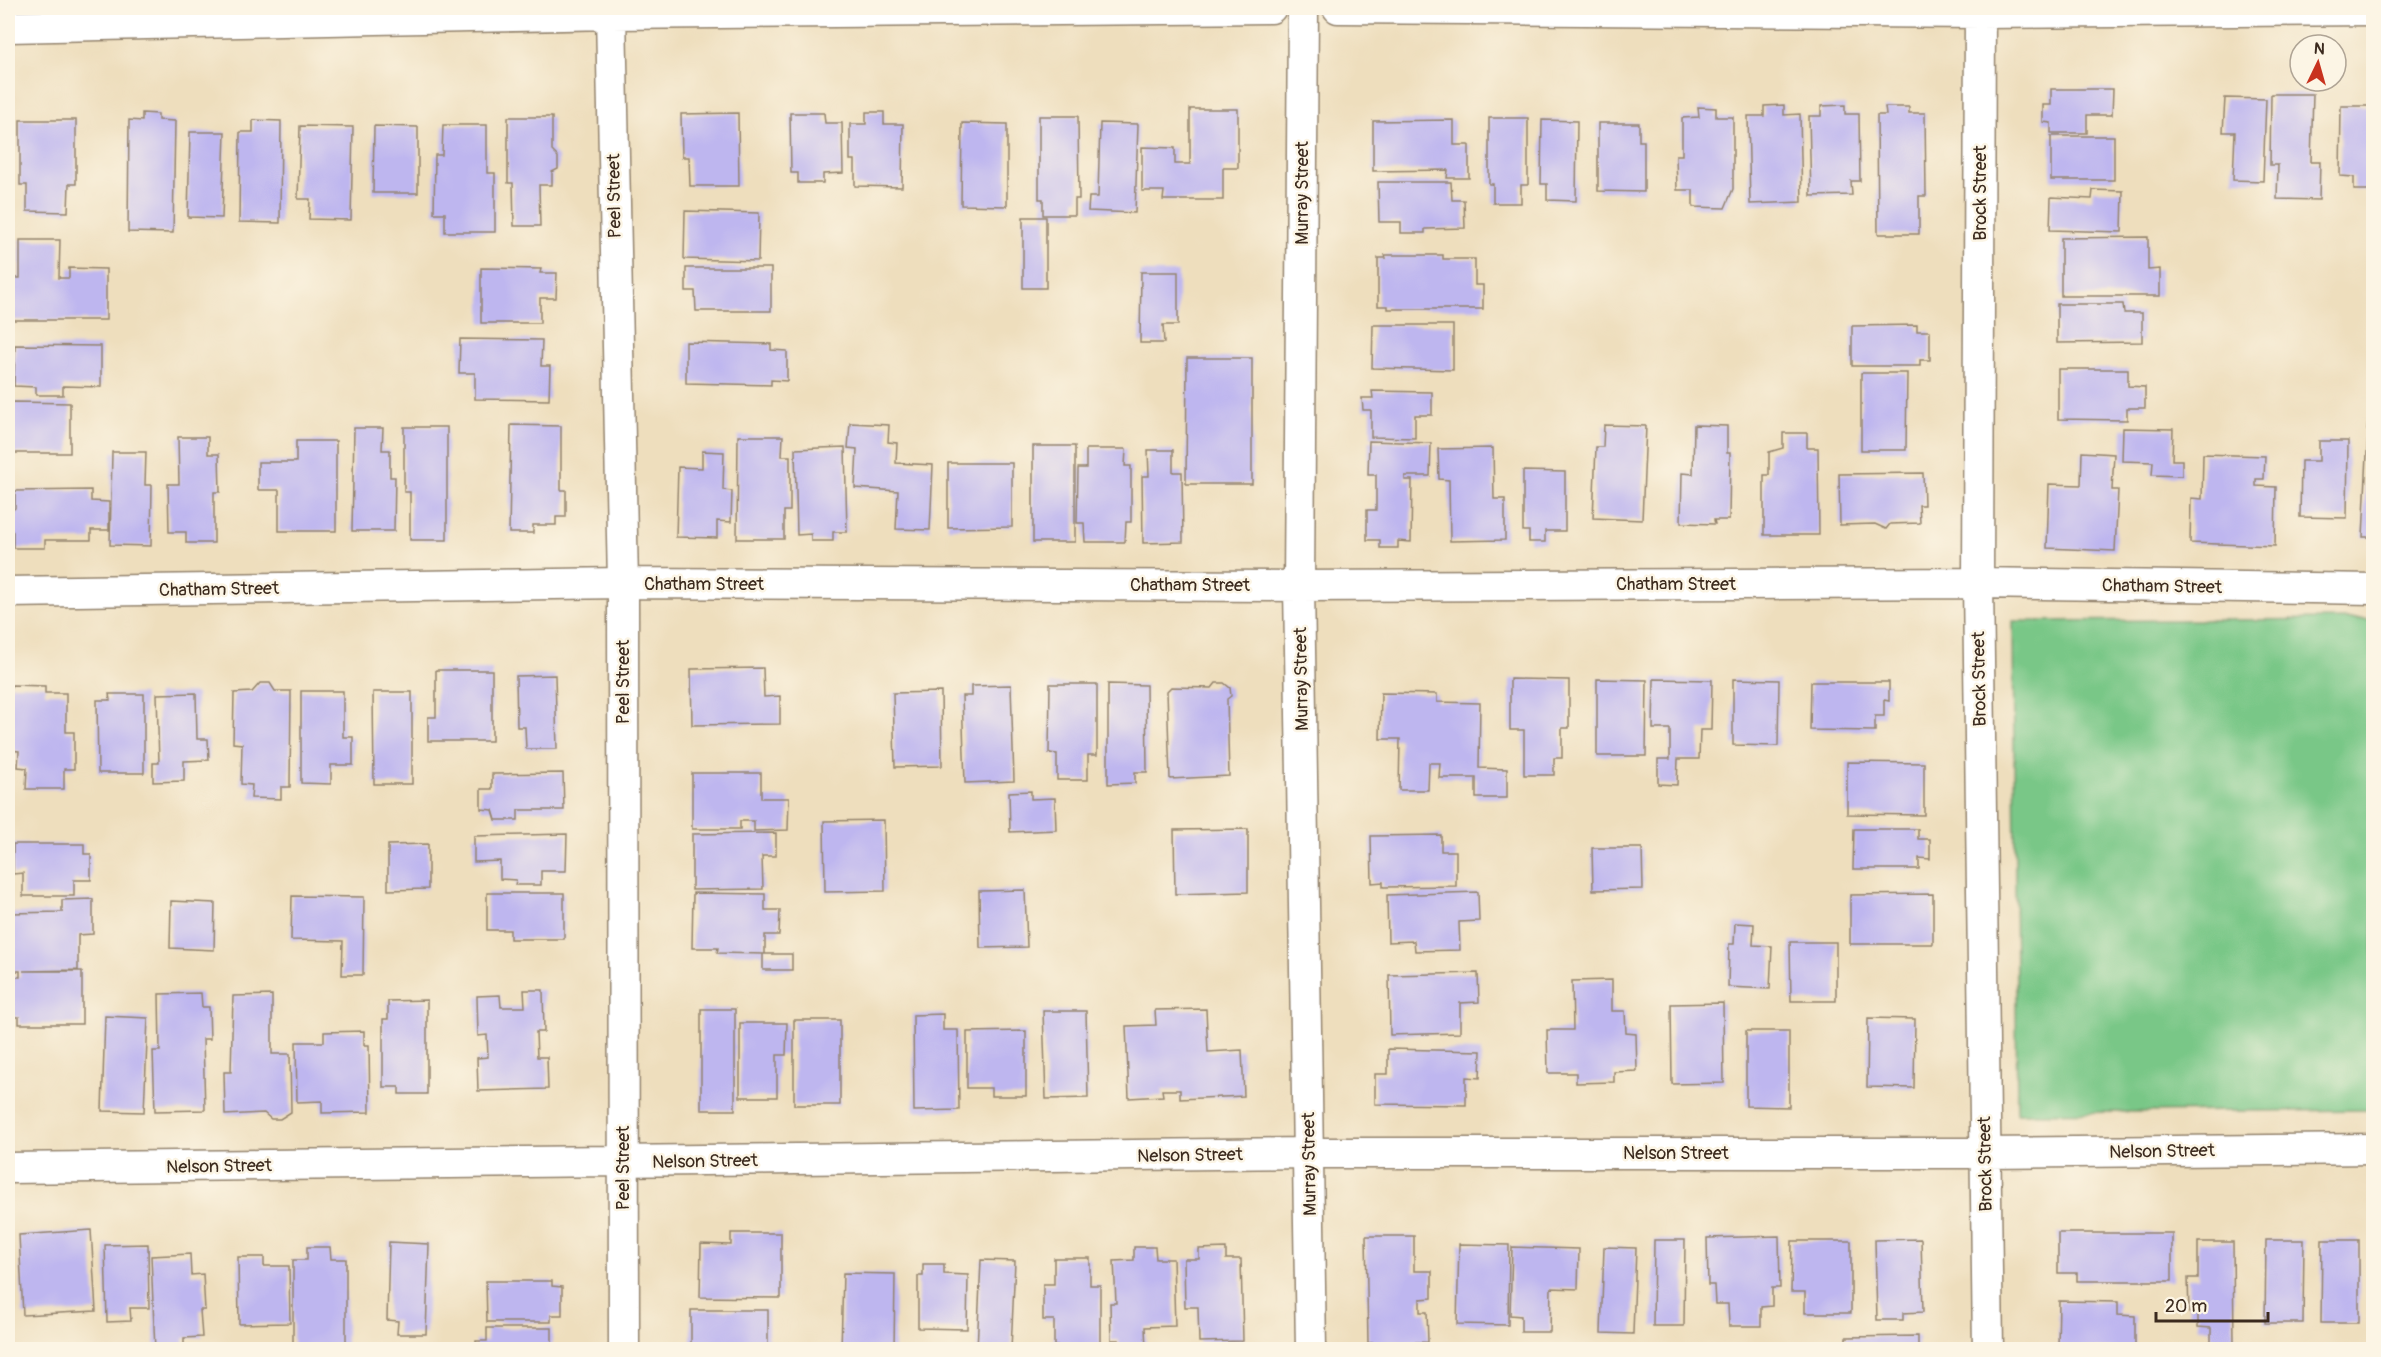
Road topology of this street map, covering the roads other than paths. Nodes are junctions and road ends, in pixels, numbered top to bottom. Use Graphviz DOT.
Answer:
graph roads {
  1 [pos="1271,8"];
  2 [pos="1303,8"];
  3 [pos="1338,8"];
  4 [pos="1980,10"];
  5 [pos="2373,10"];
  6 [pos="610,14"];
  7 [pos="8,27"];
  8 [pos="623,583"];
  9 [pos="1978,583"];
  10 [pos="1299,586"];
  11 [pos="2373,589"];
  12 [pos="8,592"];
  13 [pos="2373,1149"];
  14 [pos="1309,1153"];
  15 [pos="1984,1153"];
  16 [pos="623,1162"];
  17 [pos="8,1168"];
  18 [pos="624,1350"];
  19 [pos="1311,1350"];
  20 [pos="1988,1350"];
  1 -- 6 [label="street"];
  2 -- 10 [label="street, Murray Street"];
  3 -- 4 [label="street"];
  4 -- 5 [label="street"];
  4 -- 9 [label="street, Brock Street"];
  6 -- 7 [label="street"];
  6 -- 8 [label="street, Peel Street"];
  8 -- 10 [label="street, Chatham Street"];
  8 -- 12 [label="street, Chatham Street"];
  8 -- 16 [label="street, Peel Street"];
  9 -- 10 [label="street, Chatham Street"];
  9 -- 11 [label="street, Chatham Street"];
  9 -- 15 [label="street, Brock Street"];
  10 -- 14 [label="street, Murray Street"];
  13 -- 15 [label="street, Nelson Street"];
  14 -- 15 [label="street, Nelson Street"];
  14 -- 16 [label="street, Nelson Street"];
  14 -- 19 [label="street, Murray Street"];
  15 -- 20 [label="street, Brock Street"];
  16 -- 17 [label="street, Nelson Street"];
  16 -- 18 [label="street, Peel Street"];
}
